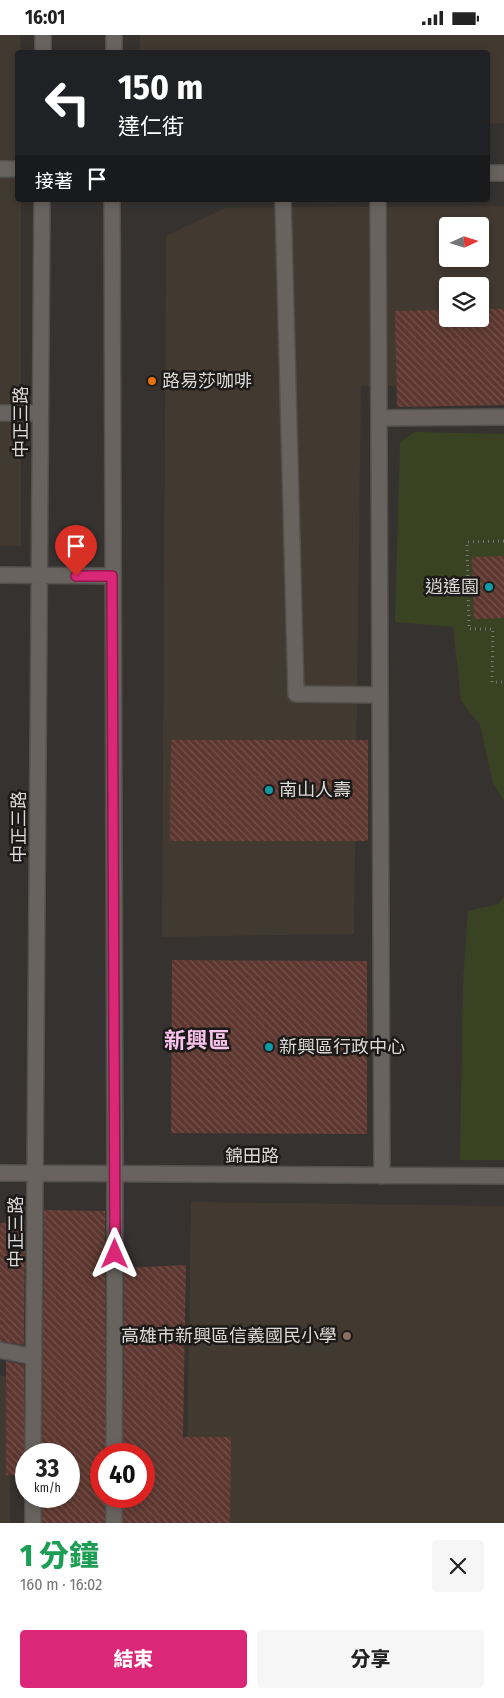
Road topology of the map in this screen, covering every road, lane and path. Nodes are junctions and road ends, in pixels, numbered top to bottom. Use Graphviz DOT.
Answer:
graph roads {
  1 [pos="43,35"];
  2 [pos="114,35"];
  3 [pos="43,50"];
  4 [pos="114,50"];
  5 [pos="0,169"];
  6 [pos="15,169"];
  7 [pos="490,173"];
  8 [pos="504,173"];
  9 [pos="42,202"];
  10 [pos="112,202"];
  11 [pos="284,202"];
  12 [pos="378,202"];
  13 [pos="0,413"];
  14 [pos="40,413"];
  15 [pos="504,417"];
  16 [pos="379,418"];
  17 [pos="504,541"];
  18 [pos="0,575"];
  19 [pos="39,576"];
  20 [pos="112,576"];
  21 [pos="504,682"];
  22 [pos="380,695"];
  23 [pos="0,1173"];
  24 [pos="35,1173"];
  25 [pos="115,1174"];
  26 [pos="382,1176"];
  27 [pos="504,1176"];
  28 [pos="0,1350"];
  29 [pos="34,1357"];
  30 [pos="33,1443"];
  31 [pos="114,1443"];
  32 [pos="33,1508"];
  33 [pos="114,1508"];
  34 [pos="32,1523"];
  35 [pos="114,1523"];
  1 -- 3 [label="street"];
  2 -- 4 [label="street"];
  5 -- 6 [label="street"];
  7 -- 8 [label="street"];
  9 -- 14 [label="street, 中正三路"];
  10 -- 20 [label="street"];
  11 -- 22 [label="street"];
  12 -- 16 [label="street"];
  13 -- 14 [label="street"];
  14 -- 19 [label="street, 中正三路"];
  15 -- 16 [label="street"];
  16 -- 22 [label="street"];
  17 -- 21 [label="path"];
  18 -- 19 [label="street"];
  19 -- 20 [label="street"];
  19 -- 24 [label="street, 中正三路"];
  20 -- 25 [label="street"];
  22 -- 26 [label="street"];
  23 -- 24 [label="street, 錦田路"];
  24 -- 25 [label="street, 錦田路"];
  24 -- 29 [label="street, 中正三路"];
  25 -- 26 [label="street, 錦田路"];
  25 -- 31 [label="street"];
  26 -- 27 [label="street, 錦田路"];
  28 -- 29 [label="street"];
  29 -- 30 [label="street, 中正三路"];
  32 -- 34 [label="street"];
  33 -- 35 [label="street"];
}
